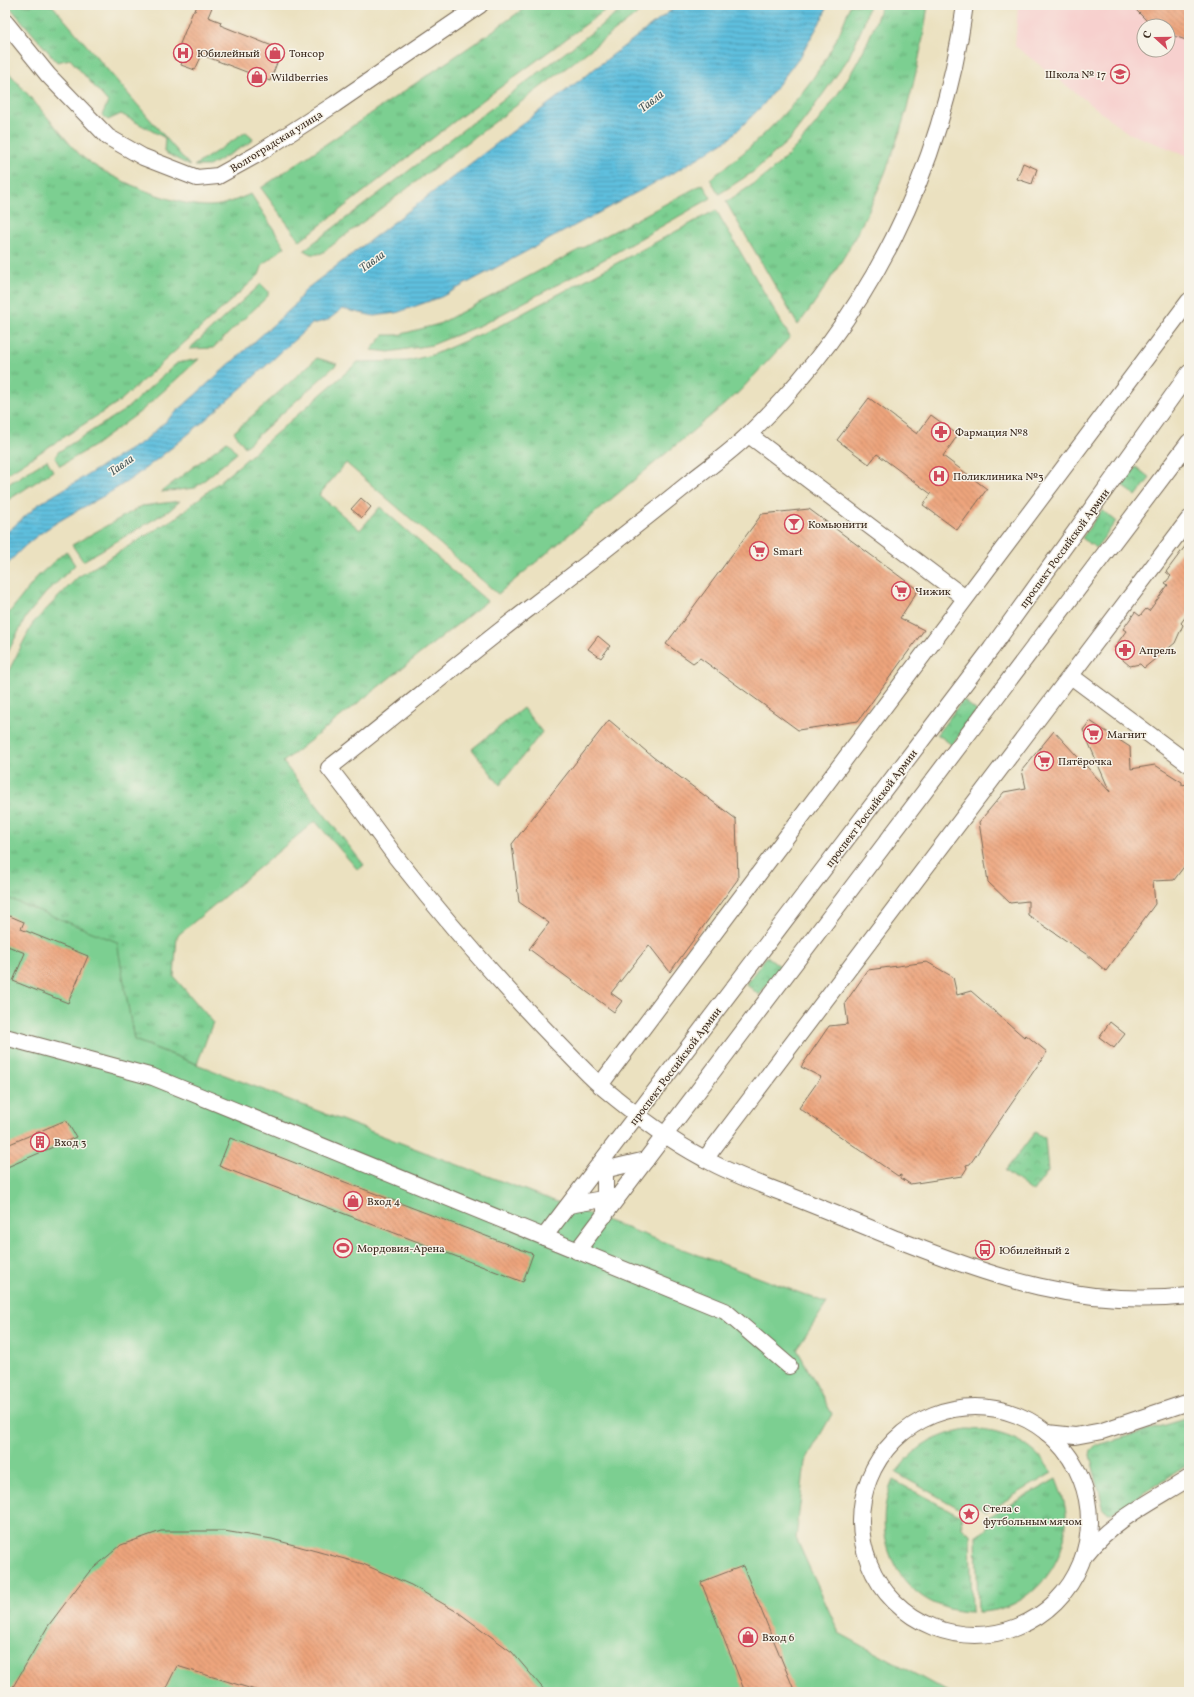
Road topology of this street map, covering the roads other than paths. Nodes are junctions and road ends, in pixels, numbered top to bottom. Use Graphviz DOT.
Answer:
graph roads {
  1 [pos="480,5"];
  2 [pos="965,5"];
  3 [pos="5,22"];
  4 [pos="1189,301"];
  5 [pos="1189,372"];
  6 [pos="748,435"];
  7 [pos="1189,442"];
  8 [pos="1189,519"];
  9 [pos="964,598"];
  10 [pos="1072,676"];
  11 [pos="1189,764"];
  12 [pos="5,1037"];
  13 [pos="600,1085"];
  14 [pos="638,1114"];
  15 [pos="666,1134"];
  16 [pos="705,1159"];
  17 [pos="646,1160"];
  18 [pos="601,1167"];
  19 [pos="612,1198"];
  20 [pos="569,1205"];
  21 [pos="544,1237"];
  22 [pos="577,1251"];
  23 [pos="1189,1296"];
  24 [pos="788,1366"];
  25 [pos="1189,1402"];
  26 [pos="1046,1432"];
  27 [pos="1189,1478"];
  28 [pos="1082,1558"];
  1 -- 3 [label="street, Волгоградская улица"];
  2 -- 6 [label="street"];
  4 -- 9 [label="street"];
  5 -- 14 [label="street, проспект Российской Армии"];
  6 -- 9 [label="street"];
  6 -- 13 [label="street"];
  7 -- 15 [label="street"];
  8 -- 10 [label="street"];
  9 -- 13 [label="street"];
  10 -- 11 [label="street"];
  10 -- 16 [label="street"];
  12 -- 21 [label="street"];
  13 -- 14 [label="street"];
  14 -- 15 [label="street"];
  14 -- 18 [label="street, проспект Российской Армии"];
  15 -- 16 [label="street"];
  15 -- 17 [label="street"];
  16 -- 23 [label="street"];
  17 -- 18 [label="street"];
  17 -- 19 [label="street"];
  18 -- 19 [label="street"];
  18 -- 20 [label="street, проспект Российской Армии"];
  19 -- 20 [label="street"];
  19 -- 22 [label="street"];
  20 -- 21 [label="street, проспект Российской Армии"];
  21 -- 22 [label="street"];
  22 -- 24 [label="street"];
  25 -- 26 [label="street"];
  26 -- 28 [label="street"];
  26 -- 28 [label="street"];
  27 -- 28 [label="street"];
}
